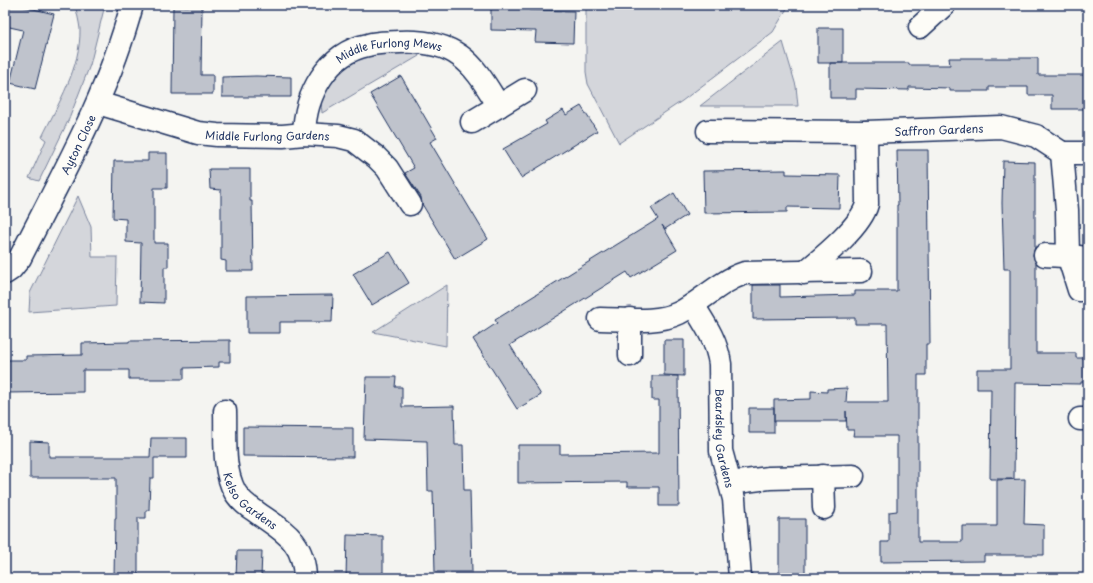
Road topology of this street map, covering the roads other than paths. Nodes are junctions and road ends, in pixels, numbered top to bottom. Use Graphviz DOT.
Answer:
graph roads {
  1 [pos="132,5"];
  2 [pos="944,5"];
  3 [pos="920,27"];
  4 [pos="525,90"];
  5 [pos="98,103"];
  6 [pos="499,106"];
  7 [pos="472,122"];
  8 [pos="708,130"];
  9 [pos="866,132"];
  10 [pos="304,134"];
  11 [pos="1062,153"];
  12 [pos="1088,153"];
  13 [pos="410,204"];
  14 [pos="1045,255"];
  15 [pos="1078,256"];
  16 [pos="862,271"];
  17 [pos="5,273"];
  18 [pos="804,273"];
  19 [pos="1079,290"];
  20 [pos="693,305"];
  21 [pos="600,319"];
  22 [pos="630,319"];
  23 [pos="630,355"];
  24 [pos="225,411"];
  25 [pos="823,476"];
  26 [pos="853,476"];
  27 [pos="730,483"];
  28 [pos="824,508"];
  29 [pos="305,578"];
  30 [pos="740,578"];
  1 -- 5 [label="street, Ayton Close"];
  2 -- 3 [label="street"];
  4 -- 6 [label="street"];
  5 -- 10 [label="street, Middle Furlong Gardens"];
  5 -- 17 [label="street, Ayton Close"];
  6 -- 7 [label="street"];
  6 -- 10 [label="street, Middle Furlong Mews"];
  8 -- 9 [label="street, Saffron Gardens"];
  9 -- 11 [label="street, Saffron Gardens"];
  9 -- 18 [label="street"];
  10 -- 13 [label="street, Middle Furlong Gardens"];
  11 -- 12 [label="street"];
  11 -- 15 [label="street"];
  14 -- 15 [label="street"];
  15 -- 19 [label="street"];
  16 -- 18 [label="street"];
  18 -- 20 [label="street"];
  20 -- 22 [label="street"];
  20 -- 27 [label="street, Beardsley Gardens"];
  21 -- 22 [label="street"];
  22 -- 23 [label="street"];
  24 -- 29 [label="street, Kelso Gardens"];
  25 -- 26 [label="street"];
  25 -- 27 [label="street"];
  25 -- 28 [label="street"];
  27 -- 30 [label="street, Beardsley Gardens"];
}
